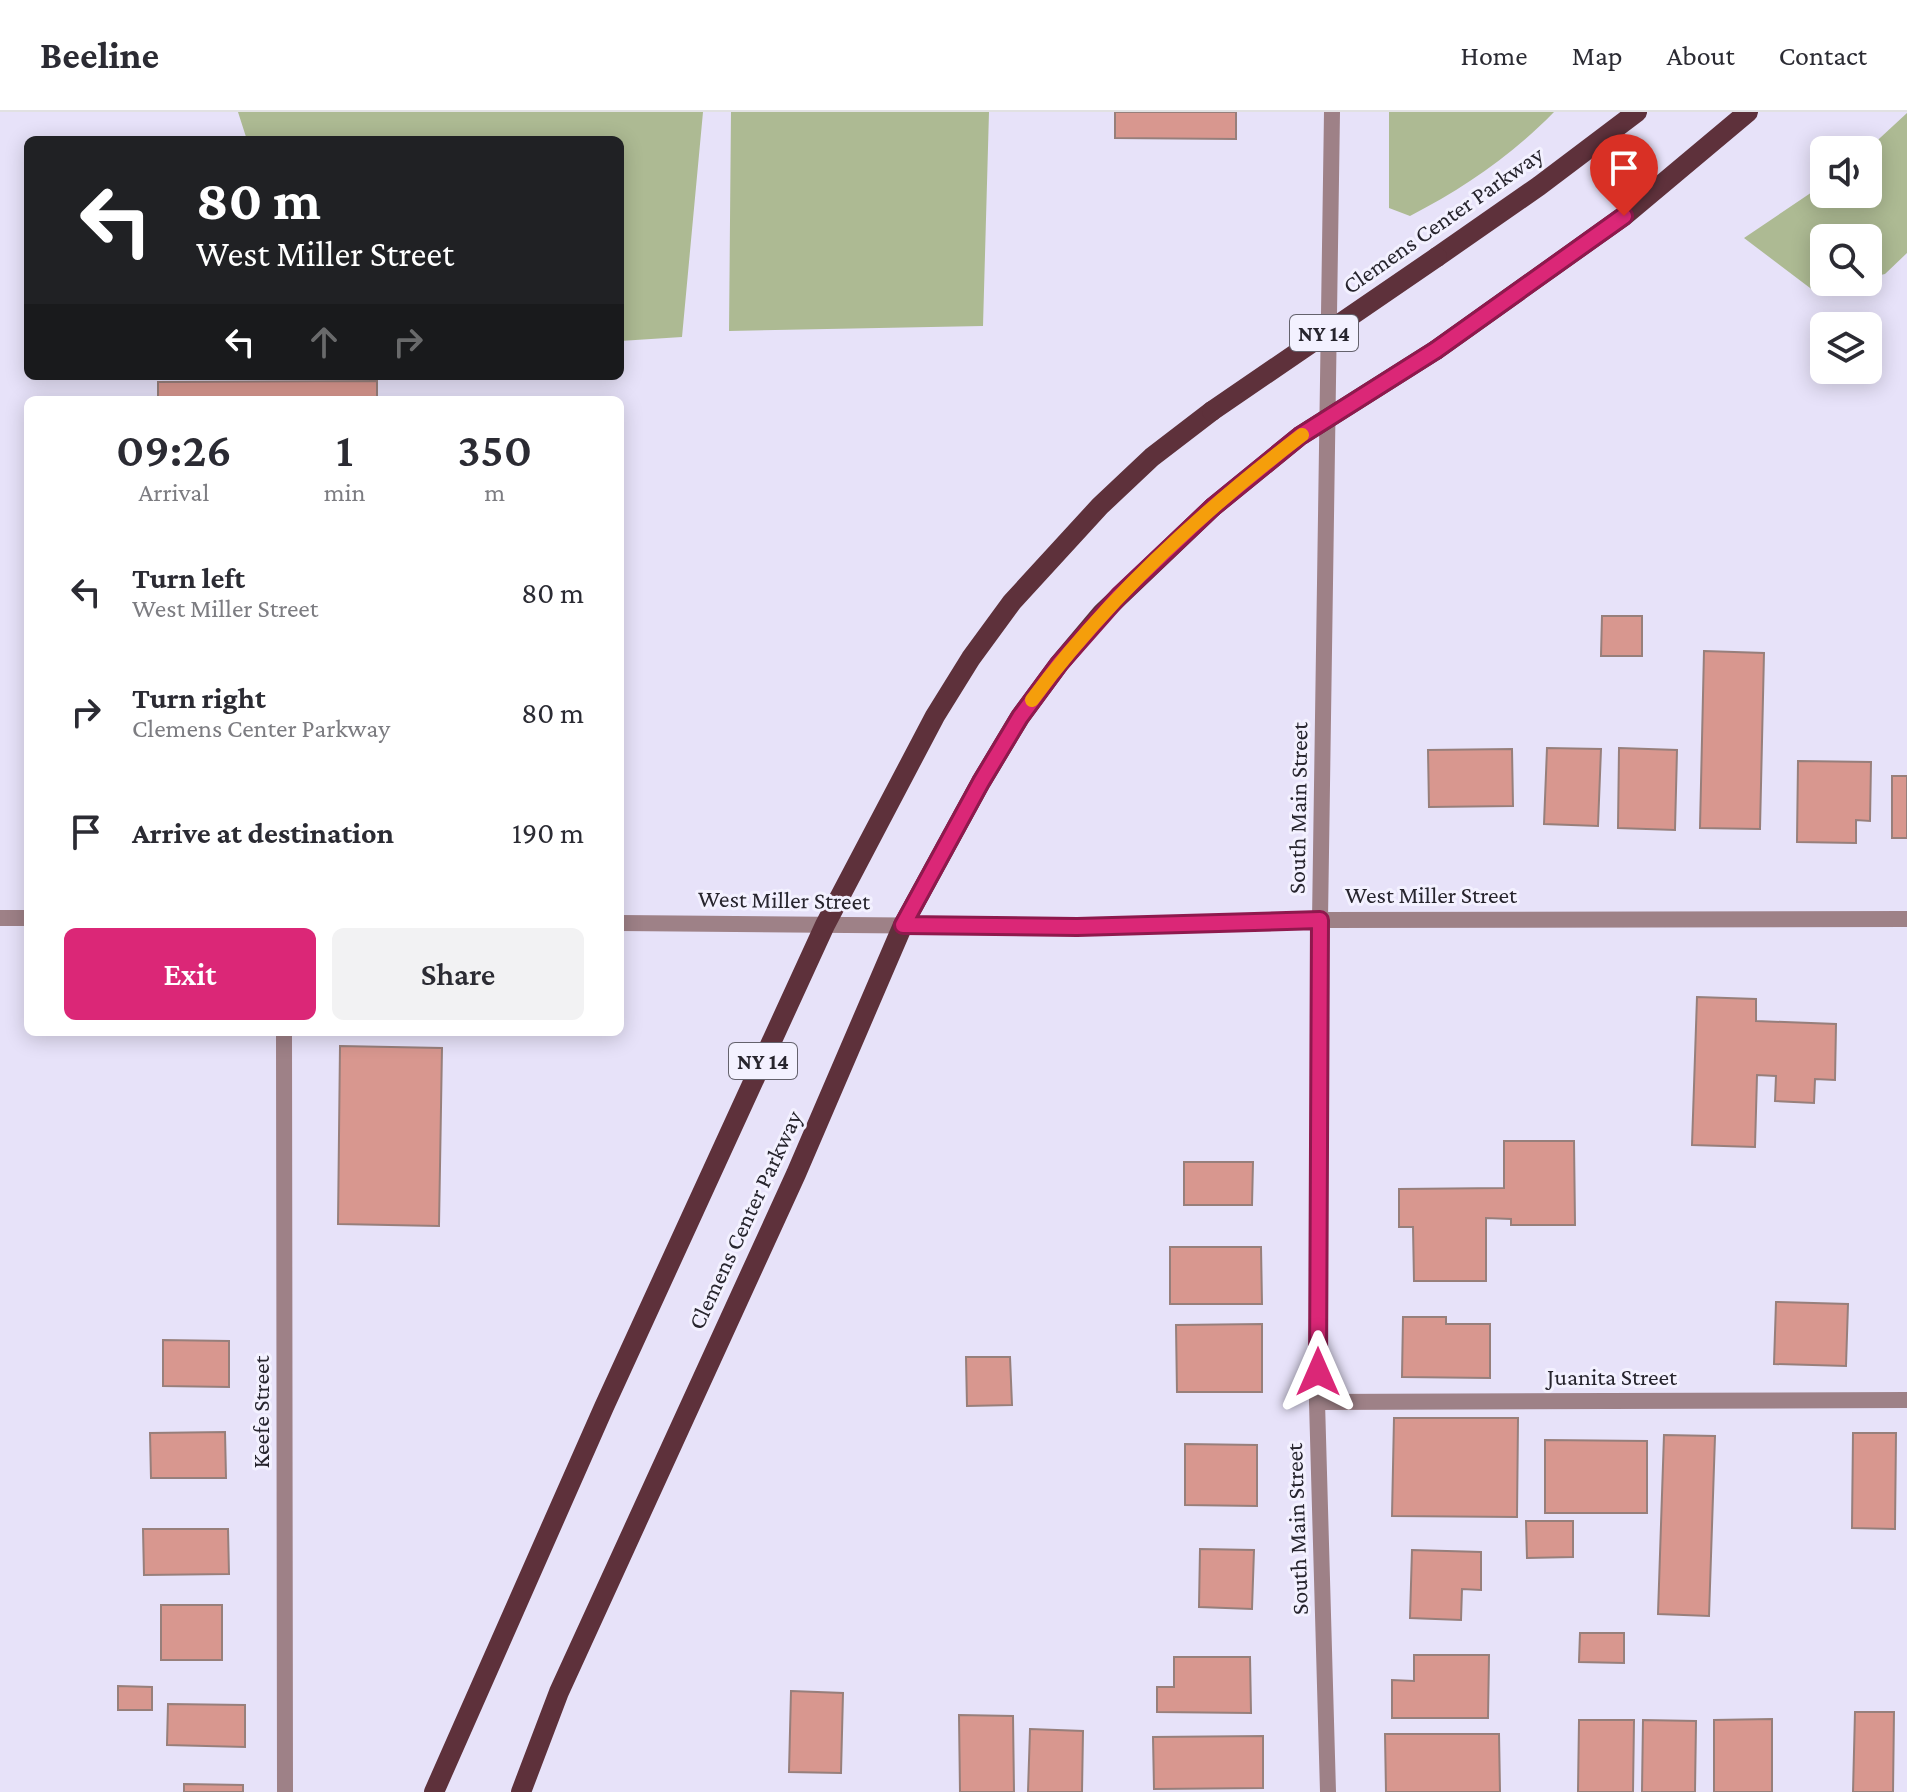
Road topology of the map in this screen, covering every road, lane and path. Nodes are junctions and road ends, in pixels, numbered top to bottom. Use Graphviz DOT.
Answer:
graph roads {
  1 [pos="1332,112"];
  2 [pos="1637,112"];
  3 [pos="1748,112"];
  4 [pos="0,918"];
  5 [pos="24,918"];
  6 [pos="1907,919"];
  7 [pos="1320,920"];
  8 [pos="624,923"];
  9 [pos="825,925"];
  10 [pos="903,925"];
  11 [pos="284,1036"];
  12 [pos="1907,1400"];
  13 [pos="1317,1402"];
  14 [pos="285,1792"];
  15 [pos="434,1792"];
  16 [pos="521,1792"];
  17 [pos="1328,1792"];
  1 -- 7 [label="street, South Main Street"];
  2 -- 9 [label="main road, Clemens Center Parkway / NY 14, bridge"];
  3 -- 10 [label="main road, Clemens Center Parkway, bridge"];
  4 -- 5 [label="street"];
  6 -- 7 [label="street, West Miller Street"];
  7 -- 10 [label="street, West Miller Street"];
  7 -- 13 [label="street, South Main Street"];
  8 -- 9 [label="street, West Miller Street"];
  9 -- 10 [label="street, West Miller Street"];
  9 -- 15 [label="main road, Clemens Center Parkway / NY 14"];
  10 -- 16 [label="main road, Clemens Center Parkway"];
  11 -- 14 [label="street, Keefe Street"];
  12 -- 13 [label="street, Juanita Street"];
  13 -- 17 [label="street, South Main Street"];
}
